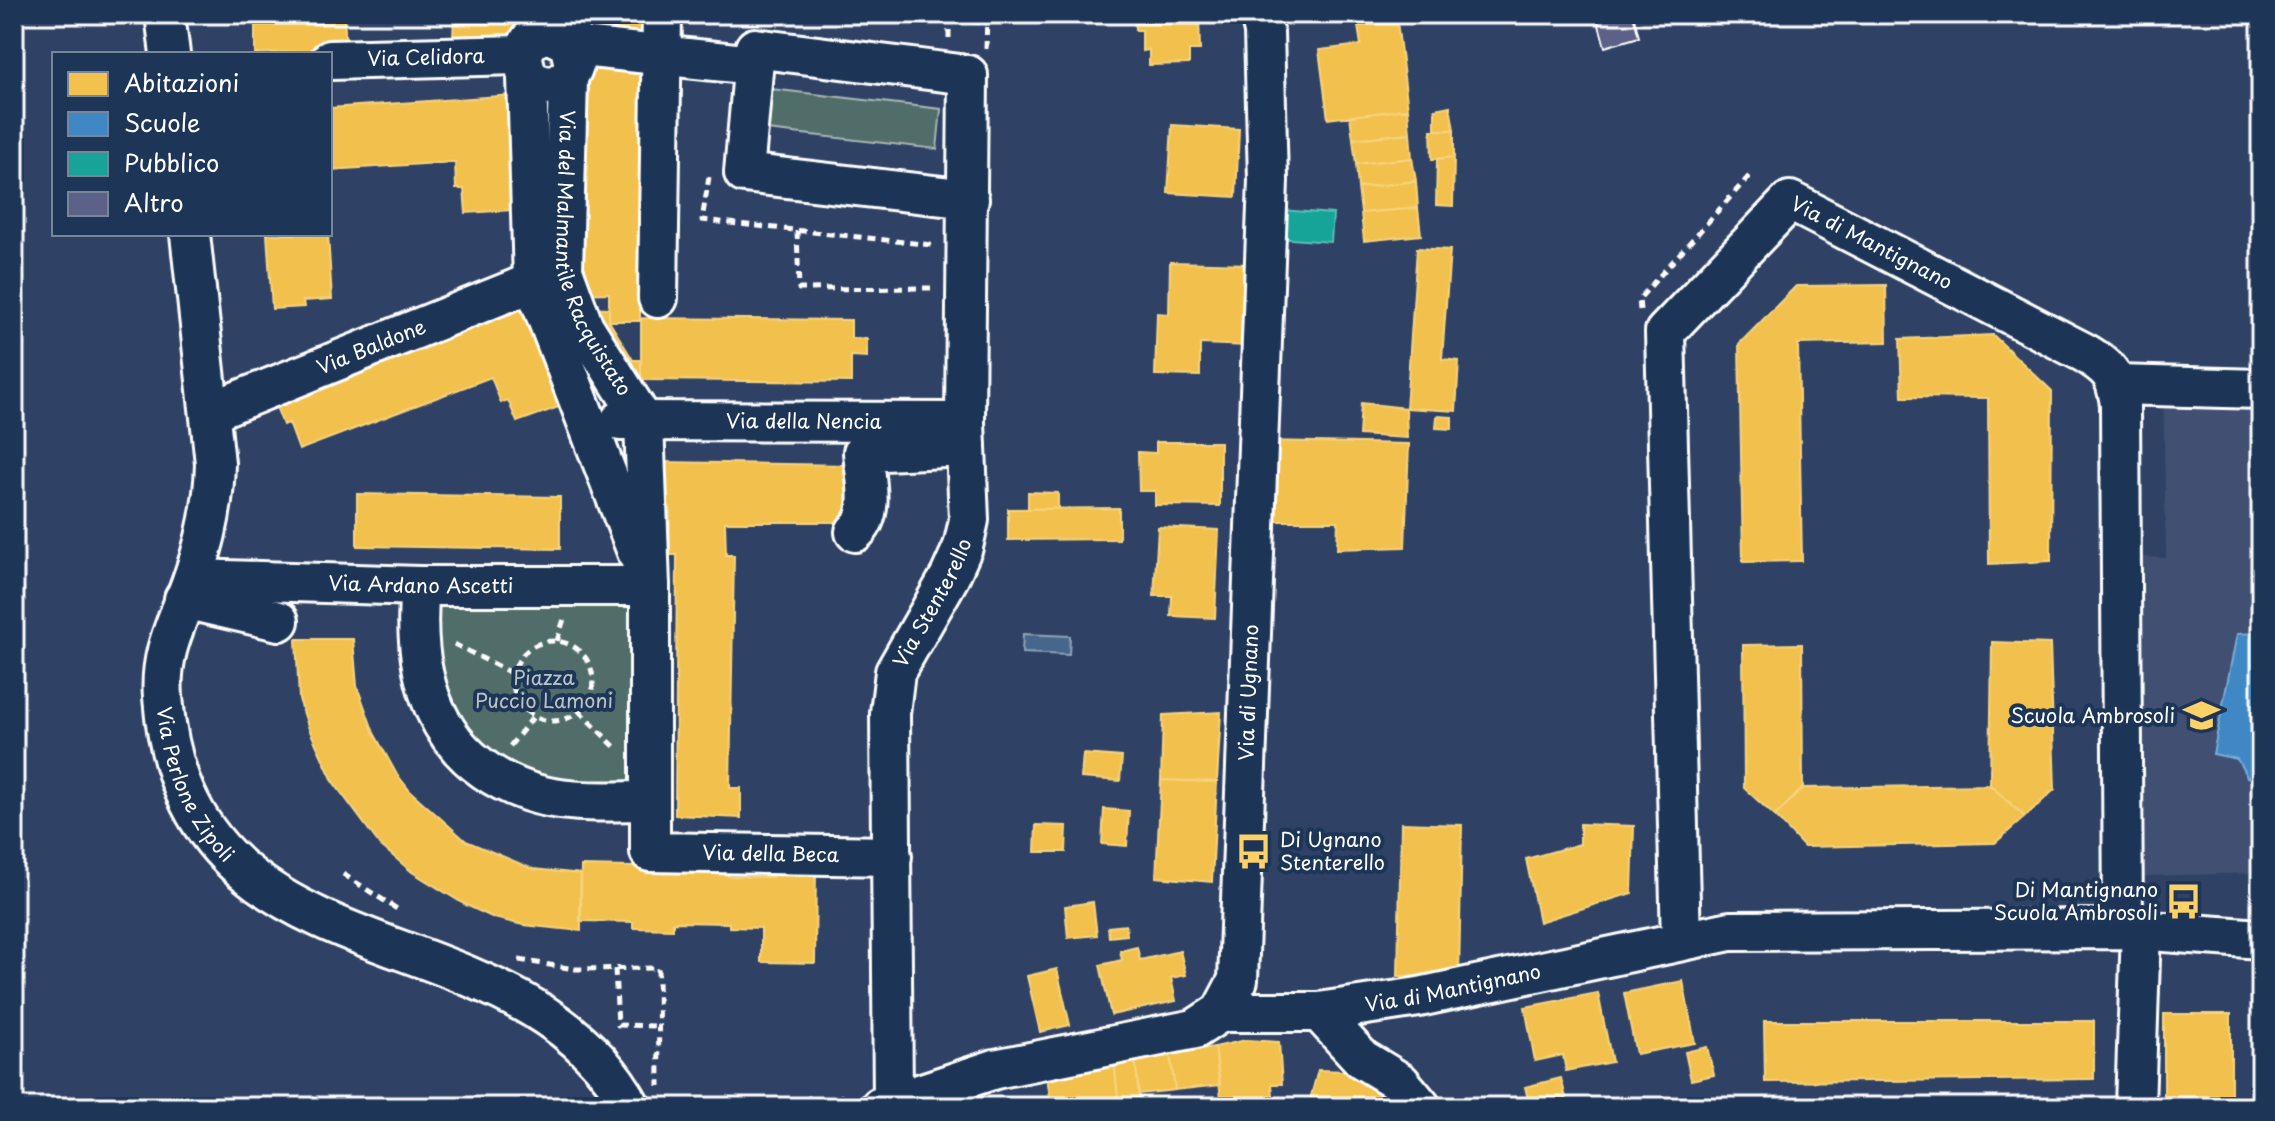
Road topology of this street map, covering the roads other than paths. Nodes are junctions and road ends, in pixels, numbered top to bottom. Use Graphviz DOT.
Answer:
graph roads {
  1 [pos="165,14"];
  2 [pos="662,14"];
  3 [pos="1260,14"];
  4 [pos="570,45"];
  5 [pos="525,48"];
  6 [pos="170,52"];
  7 [pos="661,56"];
  8 [pos="332,60"];
  9 [pos="754,65"];
  10 [pos="969,199"];
  11 [pos="190,236"];
  12 [pos="533,282"];
  13 [pos="658,298"];
  14 [pos="2117,385"];
  15 [pos="2261,389"];
  16 [pos="210,412"];
  17 [pos="587,420"];
  18 [pos="644,422"];
  19 [pos="966,434"];
  20 [pos="855,532"];
  21 [pos="650,586"];
  22 [pos="189,589"];
  23 [pos="418,604"];
  24 [pos="279,621"];
  25 [pos="650,801"];
  26 [pos="650,852"];
  27 [pos="892,856"];
  28 [pos="2261,917"];
  29 [pos="2132,929"];
  30 [pos="2261,939"];
  31 [pos="1681,941"];
  32 [pos="1221,1012"];
  33 [pos="1319,1012"];
  34 [pos="645,1102"];
  35 [pos="886,1104"];
  36 [pos="1421,1107"];
  37 [pos="2135,1107"];
  1 -- 6 [label="street"];
  2 -- 7 [label="street"];
  3 -- 32 [label="street, Via di Ugnano"];
  4 -- 5 [label="street"];
  4 -- 7 [label="street"];
  4 -- 18 [label="street, Via del Malmantile Racquistato"];
  5 -- 8 [label="street, Via Celidora"];
  5 -- 12 [label="street, Via del Malmantile Racquistato"];
  7 -- 9 [label="street"];
  7 -- 13 [label="street"];
  9 -- 10 [label="street"];
  9 -- 10 [label="street, Via Stenterello"];
  10 -- 19 [label="street, Via Stenterello"];
  11 -- 16 [label="street, Via Perlone Zipoli"];
  12 -- 16 [label="street, Via Baldone"];
  12 -- 17 [label="street, Via del Malmantile Racquistato"];
  14 -- 15 [label="street"];
  14 -- 29 [label="street"];
  14 -- 31 [label="street, Via di Mantignano"];
  16 -- 22 [label="street, Via Perlone Zipoli"];
  17 -- 18 [label="street, Via del Malmantile Racquistato"];
  17 -- 21 [label="street, Via del Malmantile Racquistato"];
  18 -- 19 [label="street, Via della Nencia"];
  18 -- 21 [label="street, Via del Malmantile Racquistato"];
  19 -- 20 [label="street"];
  19 -- 27 [label="street, Via Stenterello"];
  21 -- 23 [label="street, Via Ardano Ascetti"];
  21 -- 25 [label="street, Via del Malmantile Racquistato"];
  22 -- 23 [label="street, Via Ardano Ascetti"];
  22 -- 24 [label="street"];
  22 -- 34 [label="street, Via Perlone Zipoli"];
  23 -- 25 [label="street"];
  25 -- 26 [label="street, Via del Malmantile Racquistato"];
  26 -- 27 [label="street, Via della Beca"];
  27 -- 35 [label="street, Via Stenterello"];
  28 -- 29 [label="street, Via di Mantignano"];
  29 -- 30 [label="street, Via di Mantignano"];
  29 -- 31 [label="street, Via di Mantignano"];
  29 -- 37 [label="street"];
  31 -- 33 [label="street, Via di Mantignano"];
  32 -- 33 [label="street, Via di Mantignano"];
  32 -- 35 [label="street"];
  33 -- 36 [label="street"];
}
